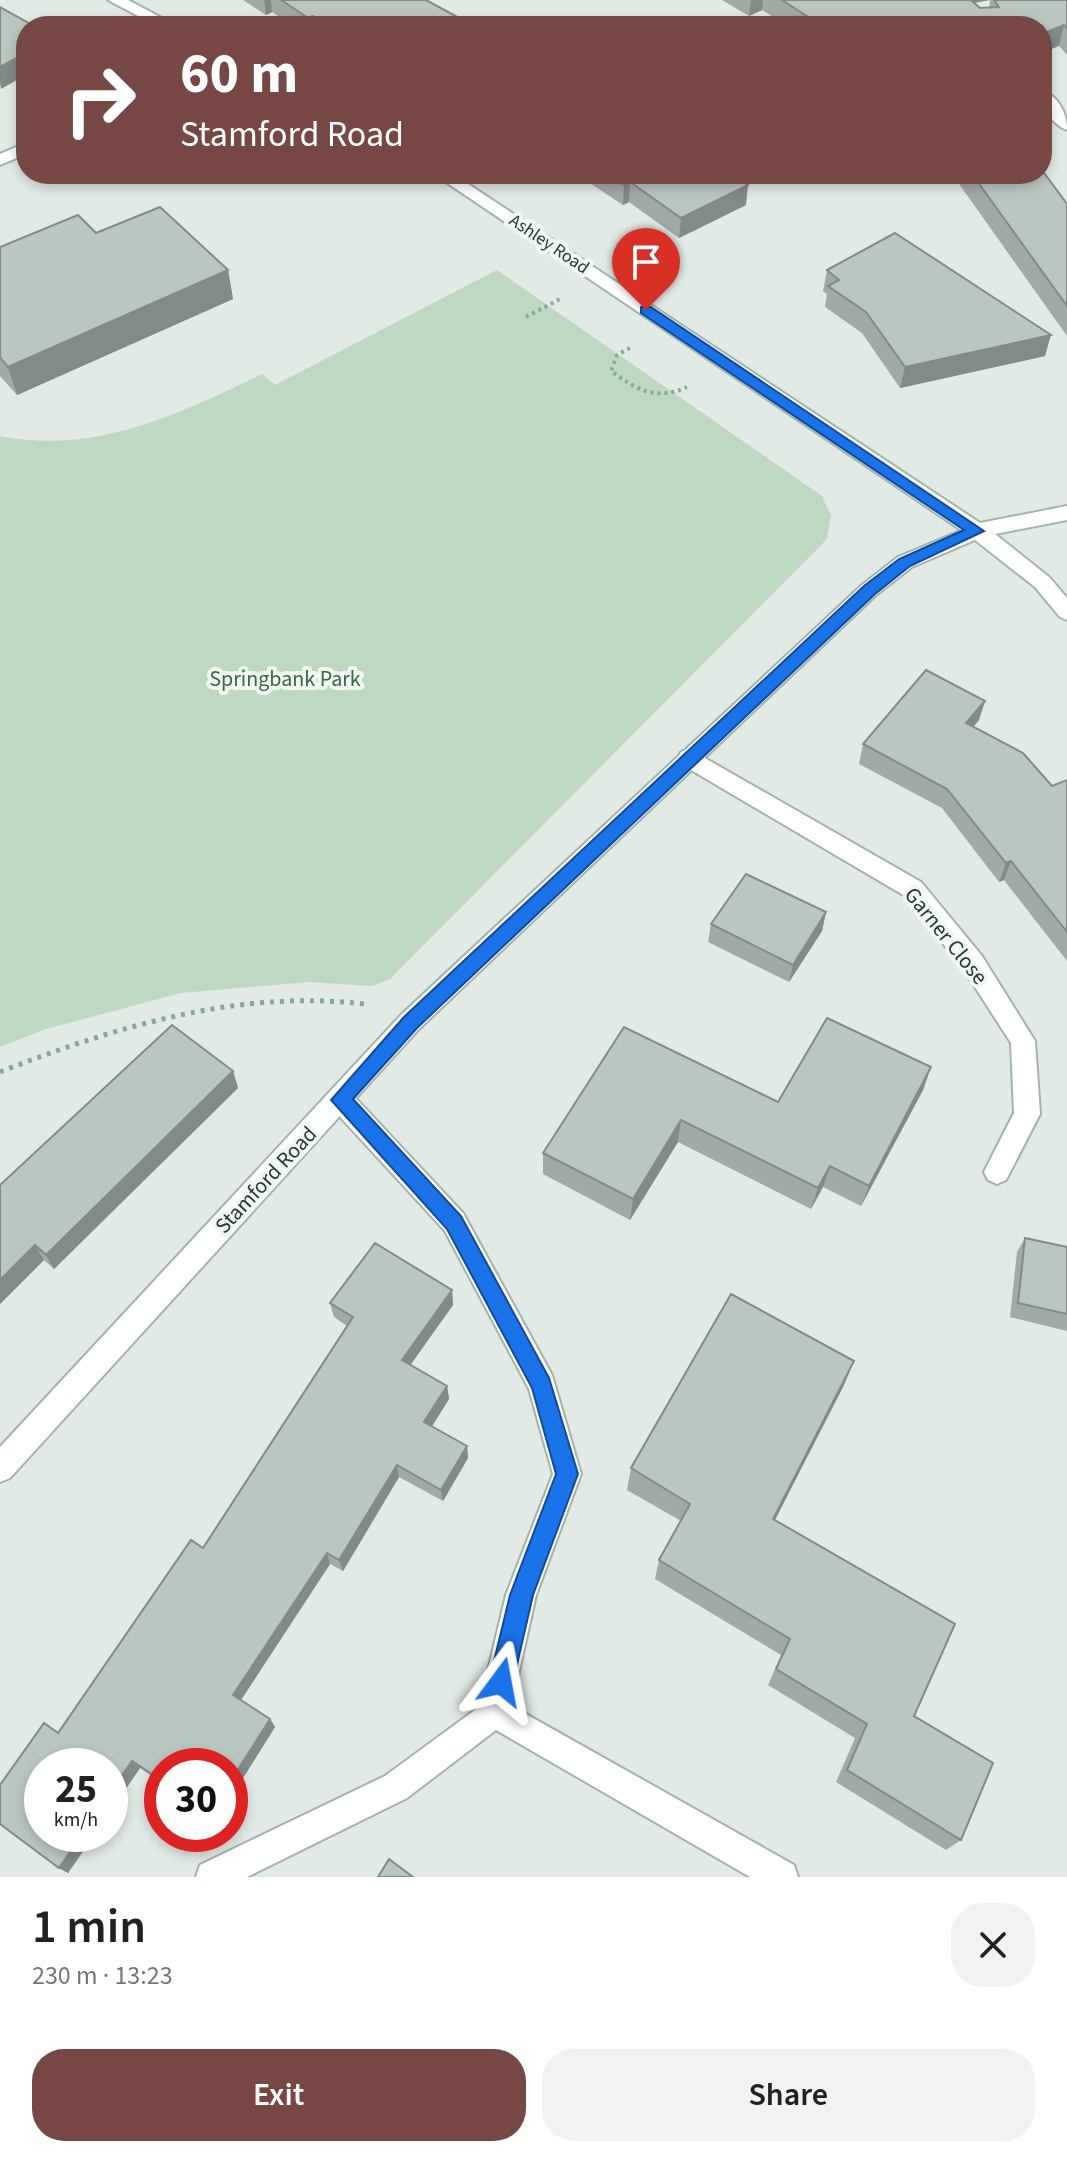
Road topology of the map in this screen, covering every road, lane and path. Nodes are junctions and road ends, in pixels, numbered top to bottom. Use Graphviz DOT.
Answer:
graph roads {
  1 [pos="116,0"];
  2 [pos="149,16"];
  3 [pos="1052,107"];
  4 [pos="1067,125"];
  5 [pos="457,184"];
  6 [pos="1067,513"];
  7 [pos="977,531"];
  8 [pos="1042,582"];
  9 [pos="1067,593"];
  10 [pos="1067,612"];
  11 [pos="689,758"];
  12 [pos="410,1022"];
  13 [pos="0,1072"];
  14 [pos="341,1100"];
  15 [pos="997,1172"];
  16 [pos="0,1468"];
  17 [pos="494,1712"];
  18 [pos="212,1877"];
  19 [pos="782,1877"];
  1 -- 2 [label="street"];
  3 -- 4 [label="street"];
  5 -- 7 [label="street, Ashley Road"];
  6 -- 7 [label="street"];
  7 -- 8 [label="street, Ashley Road"];
  7 -- 11 [label="street, Stamford Road"];
  8 -- 9 [label="street"];
  8 -- 10 [label="street"];
  11 -- 12 [label="street, Stamford Road"];
  11 -- 15 [label="street, Garner Close"];
  12 -- 13 [label="path"];
  12 -- 14 [label="street, Stamford Road"];
  14 -- 16 [label="street, Stamford Road"];
  14 -- 17 [label="street"];
  17 -- 18 [label="street"];
  17 -- 19 [label="street"];
}
